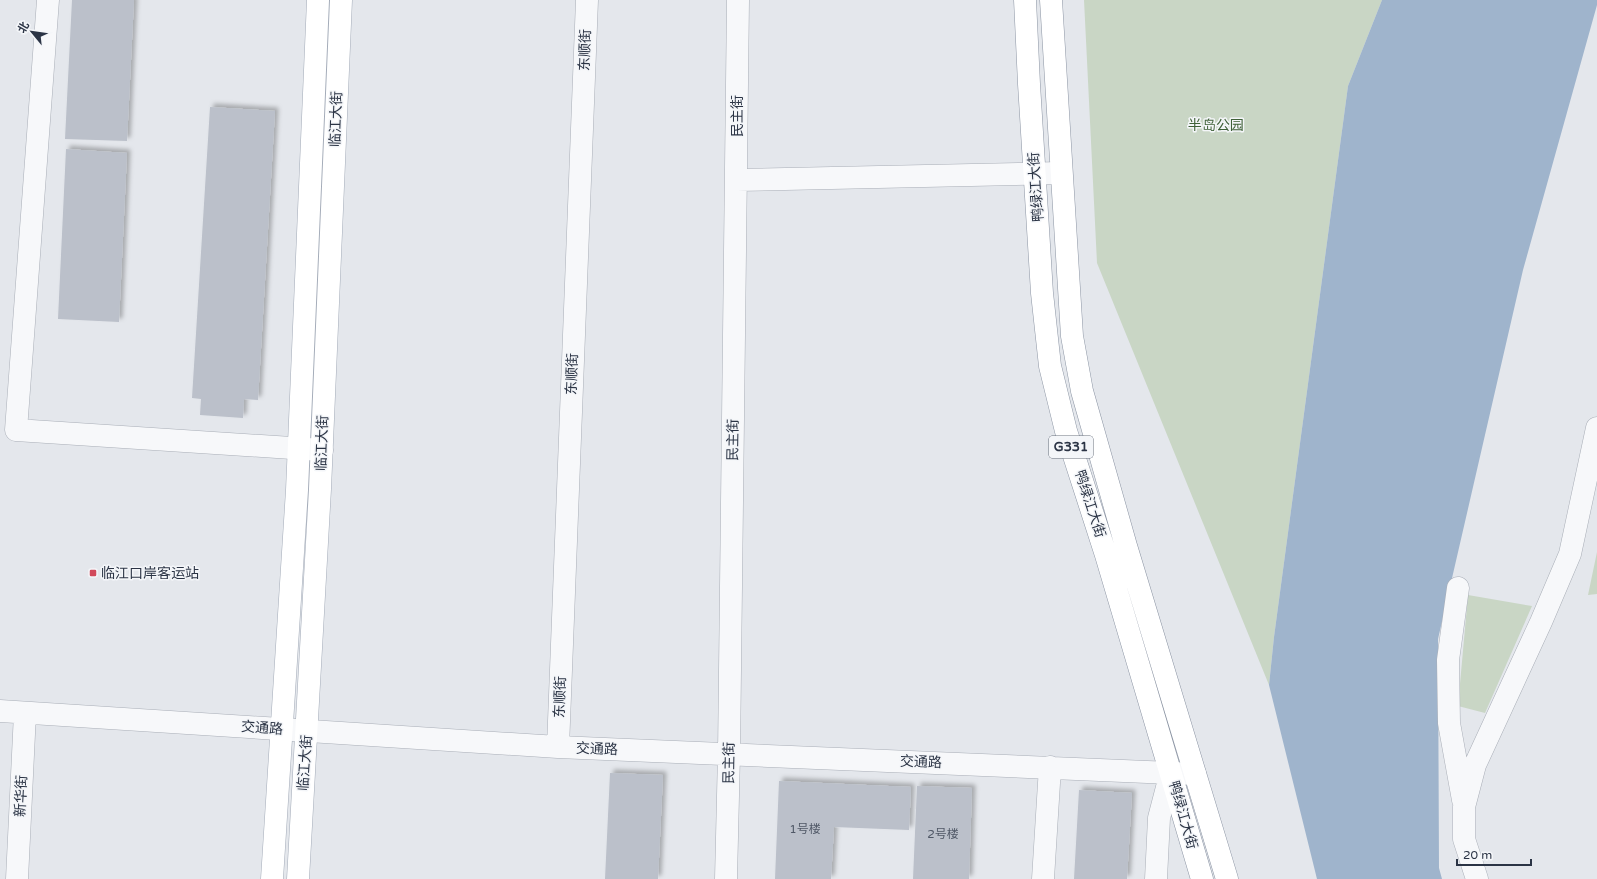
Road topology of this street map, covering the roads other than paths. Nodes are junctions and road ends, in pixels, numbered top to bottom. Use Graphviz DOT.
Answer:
graph roads {
  1 [pos="48,0"];
  2 [pos="318,0"];
  3 [pos="341,0"];
  4 [pos="587,0"];
  5 [pos="738,0"];
  6 [pos="1026,0"];
  7 [pos="1051,0"];
  8 [pos="1061,173"];
  9 [pos="1035,174"];
  10 [pos="737,180"];
  11 [pos="1597,428"];
  12 [pos="299,449"];
  13 [pos="322,450"];
  14 [pos="1458,588"];
  15 [pos="0,711"];
  16 [pos="25,713"];
  17 [pos="281,730"];
  18 [pos="307,731"];
  19 [pos="558,747"];
  20 [pos="729,754"];
  21 [pos="1050,767"];
  22 [pos="1171,772"];
  23 [pos="1195,774"];
  24 [pos="1464,807"];
  25 [pos="16,879"];
  26 [pos="272,879"];
  27 [pos="298,879"];
  28 [pos="726,879"];
  29 [pos="1043,879"];
  30 [pos="1156,879"];
  31 [pos="1202,879"];
  32 [pos="1227,879"];
  33 [pos="1477,879"];
  1 -- 12 [label="street"];
  2 -- 12 [label="main road, 临江大街"];
  3 -- 13 [label="main road, 临江大街"];
  4 -- 19 [label="street, 东顺街"];
  5 -- 10 [label="street, 民主街"];
  6 -- 9 [label="main road, 鸭绿江大街 / G331"];
  7 -- 8 [label="main road, 鸭绿江大街 / G331"];
  8 -- 9 [label="street"];
  8 -- 23 [label="main road, 鸭绿江大街 / G331"];
  9 -- 10 [label="street"];
  9 -- 22 [label="main road, 鸭绿江大街 / G331"];
  10 -- 20 [label="street, 民主街"];
  11 -- 24 [label="street"];
  12 -- 13 [label="street"];
  12 -- 17 [label="main road, 临江大街"];
  13 -- 18 [label="main road, 临江大街"];
  14 -- 24 [label="street"];
  15 -- 16 [label="street, 交通路"];
  16 -- 17 [label="street, 交通路"];
  16 -- 25 [label="street, 新华街"];
  17 -- 18 [label="street, 交通路"];
  17 -- 26 [label="main road, 临江大街"];
  18 -- 19 [label="street, 交通路"];
  18 -- 27 [label="main road, 临江大街"];
  19 -- 20 [label="street, 交通路"];
  20 -- 21 [label="street, 交通路"];
  20 -- 28 [label="street, 民主街"];
  21 -- 22 [label="street, 交通路"];
  21 -- 29 [label="street"];
  22 -- 23 [label="street, 交通路"];
  22 -- 30 [label="street"];
  22 -- 31 [label="main road, 鸭绿江大街 / G331"];
  23 -- 32 [label="main road, 鸭绿江大街 / G331"];
  24 -- 33 [label="street"];
}
